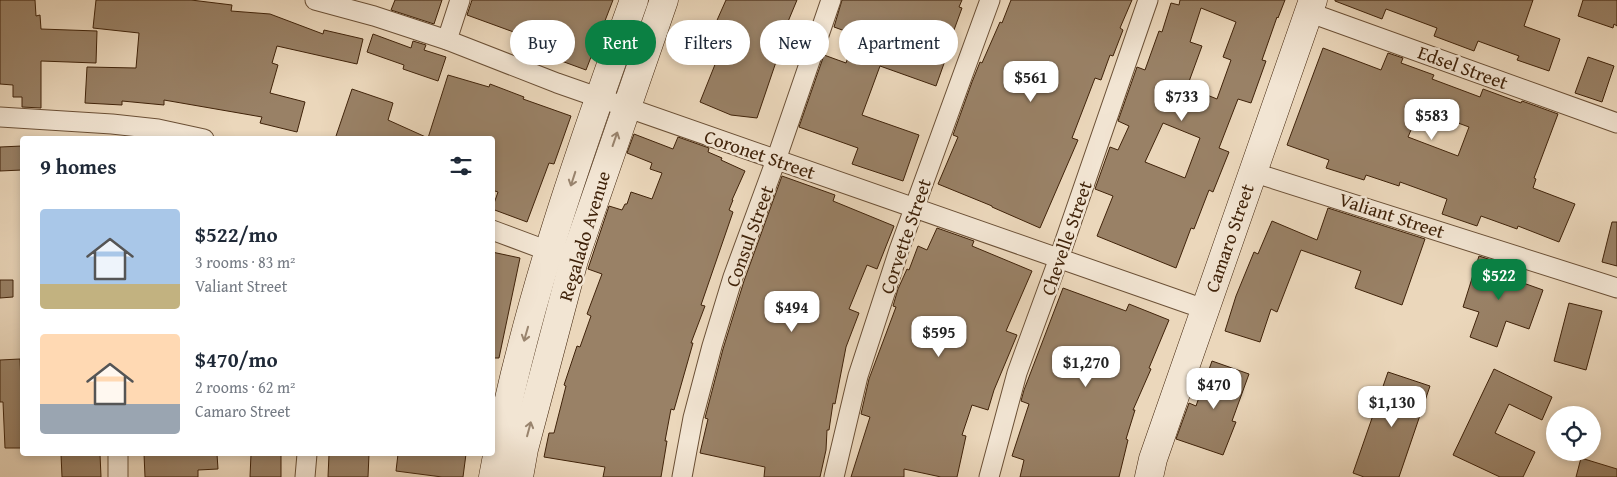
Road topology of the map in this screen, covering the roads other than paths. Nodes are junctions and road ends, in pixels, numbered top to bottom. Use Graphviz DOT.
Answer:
graph roads {
  1 [pos="315,0"];
  2 [pos="460,0"];
  3 [pos="634,0"];
  4 [pos="664,0"];
  5 [pos="831,0"];
  6 [pos="990,0"];
  7 [pos="1148,0"];
  8 [pos="1311,6"];
  9 [pos="447,40"];
  10 [pos="599,97"];
  11 [pos="626,107"];
  12 [pos="0,117"];
  13 [pos="1617,123"];
  14 [pos="112,131"];
  15 [pos="189,136"];
  16 [pos="776,160"];
  17 [pos="1252,172"];
  18 [pos="915,208"];
  19 [pos="495,231"];
  20 [pos="561,256"];
  21 [pos="1059,258"];
  22 [pos="1617,288"];
  23 [pos="1204,309"];
  24 [pos="118,456"];
  25 [pos="307,456"];
  26 [pos="118,477"];
  27 [pos="305,477"];
  28 [pos="493,477"];
  29 [pos="519,477"];
  30 [pos="682,477"];
  31 [pos="834,477"];
  32 [pos="989,477"];
  33 [pos="1149,477"];
  1 -- 9 [label="street, Coronet Street"];
  2 -- 9 [label="street"];
  3 -- 10 [label="main road, Regalado Avenue"];
  4 -- 11 [label="main road, Regalado Avenue"];
  5 -- 16 [label="street, Consul Street"];
  6 -- 18 [label="street, Corvette Street"];
  7 -- 21 [label="street, Chevelle Street"];
  8 -- 13 [label="street, Edsel Street"];
  8 -- 17 [label="main road, Camaro Street"];
  9 -- 10 [label="street, Coronet Street"];
  10 -- 11 [label="street, Coronet Street"];
  10 -- 20 [label="main road, Regalado Avenue, one-way"];
  11 -- 16 [label="street, Coronet Street"];
  20 -- 11 [label="main road, Regalado Avenue, one-way"];
  12 -- 14 [label="street"];
  14 -- 15 [label="street"];
  16 -- 18 [label="street, Coronet Street"];
  16 -- 30 [label="street, Consul Street"];
  17 -- 22 [label="street, Valiant Street"];
  17 -- 23 [label="main road, Camaro Street"];
  18 -- 21 [label="street, Coronet Street"];
  18 -- 31 [label="street, Corvette Street"];
  19 -- 20 [label="street"];
  20 -- 28 [label="main road, Regalado Avenue, one-way"];
  29 -- 20 [label="main road, Regalado Avenue, one-way"];
  21 -- 23 [label="street, Coronet Street"];
  21 -- 32 [label="street, Chevelle Street"];
  23 -- 33 [label="main road, Camaro Street"];
  24 -- 26 [label="street"];
  25 -- 27 [label="street"];
}
